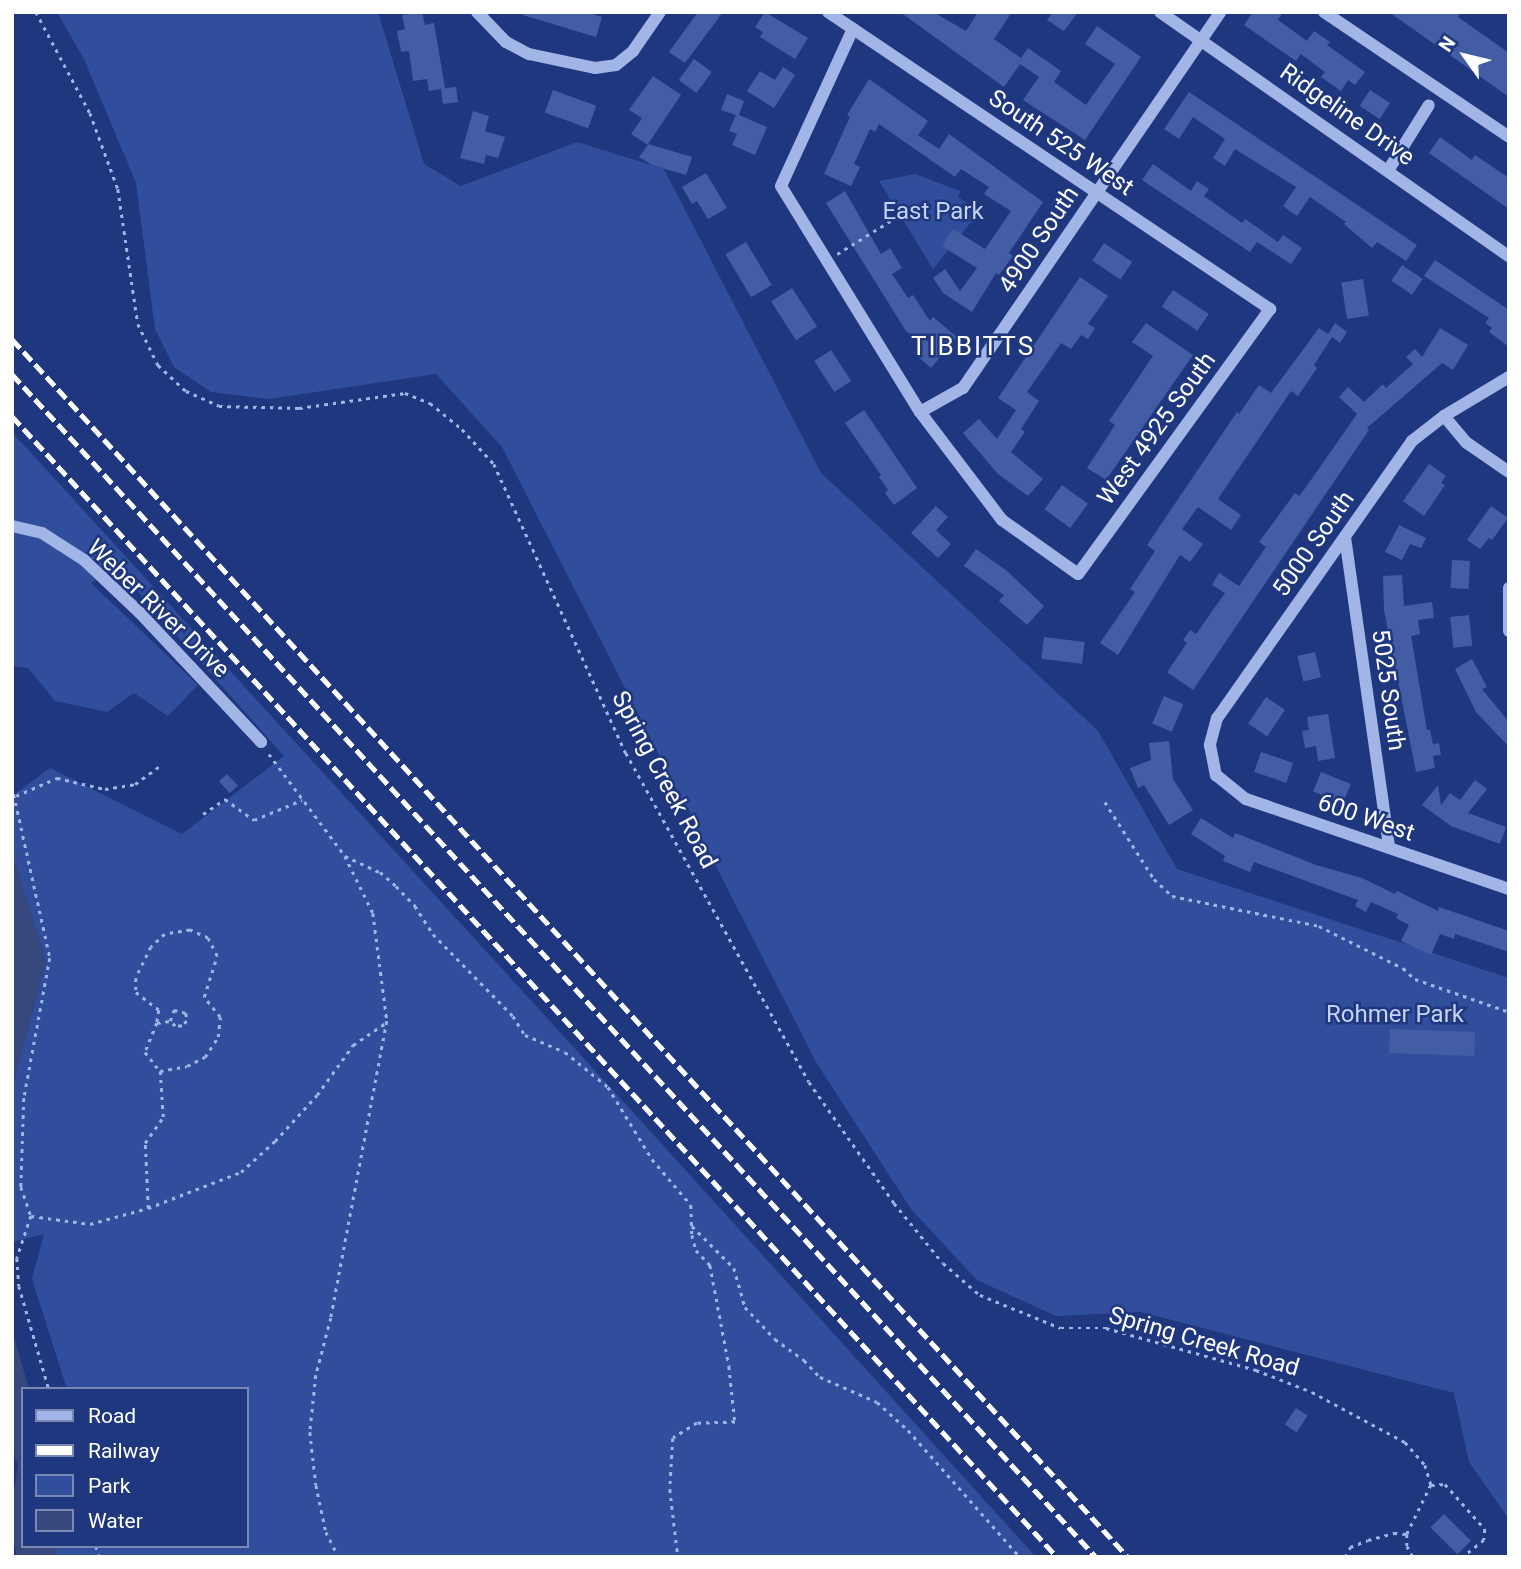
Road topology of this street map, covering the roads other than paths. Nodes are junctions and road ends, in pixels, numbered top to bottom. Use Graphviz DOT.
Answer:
graph roads {
  1 [pos="477,12"];
  2 [pos="660,12"];
  3 [pos="828,12"];
  4 [pos="1160,12"];
  5 [pos="1220,12"];
  6 [pos="1324,12"];
  7 [pos="853,29"];
  8 [pos="1200,40"];
  9 [pos="1429,105"];
  10 [pos="1509,136"];
  11 [pos="1389,169"];
  12 [pos="1097,193"];
  13 [pos="1509,256"];
  14 [pos="1270,309"];
  15 [pos="1509,377"];
  16 [pos="920,412"];
  17 [pos="1444,416"];
  18 [pos="1509,472"];
  19 [pos="12,526"];
  20 [pos="1345,537"];
  21 [pos="1509,588"];
  22 [pos="1509,631"];
  23 [pos="261,742"];
  24 [pos="1216,775"];
  25 [pos="1389,848"];
  26 [pos="1509,889"];
  1 -- 2 [label="street"];
  3 -- 7 [label="street, South 525 West"];
  4 -- 8 [label="street, Ridgeline Drive"];
  5 -- 8 [label="street, 4900 South"];
  6 -- 10 [label="street"];
  7 -- 12 [label="street, South 525 West"];
  7 -- 16 [label="street"];
  8 -- 11 [label="street, Ridgeline Drive"];
  8 -- 12 [label="street, 4900 South"];
  9 -- 11 [label="street"];
  11 -- 13 [label="street, Ridgeline Drive"];
  12 -- 14 [label="street, South 525 West"];
  12 -- 16 [label="street, 4900 South"];
  14 -- 16 [label="street, West 4925 South"];
  15 -- 17 [label="street, 5000 South"];
  17 -- 18 [label="street"];
  17 -- 20 [label="street, 5000 South"];
  19 -- 23 [label="street, Weber River Drive"];
  20 -- 24 [label="street, 5000 South"];
  20 -- 25 [label="street, 5025 South"];
  21 -- 22 [label="street"];
  24 -- 25 [label="street, 600 West"];
  25 -- 26 [label="street, 600 West"];
}
